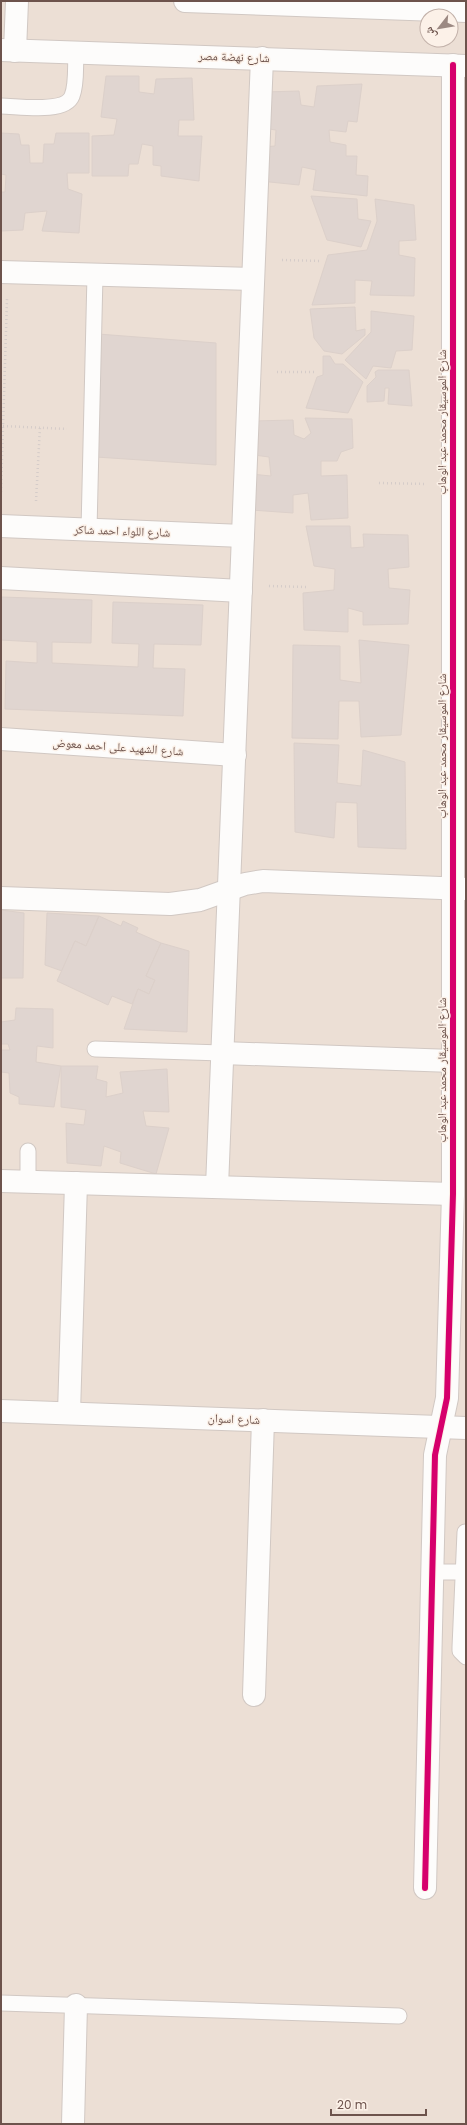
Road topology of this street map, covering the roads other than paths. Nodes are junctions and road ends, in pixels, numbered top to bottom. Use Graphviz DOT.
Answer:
graph roads {
  1 [pos="17,1"];
  2 [pos="185,1"];
  3 [pos="259,2"];
  4 [pos="466,11"];
  5 [pos="8,50"];
  6 [pos="76,53"];
  7 [pos="262,58"];
  8 [pos="459,65"];
  9 [pos="1,106"];
  10 [pos="460,221"];
  11 [pos="254,269"];
  12 [pos="5,272"];
  13 [pos="95,275"];
  14 [pos="1,526"];
  15 [pos="89,530"];
  16 [pos="243,536"];
  17 [pos="1,578"];
  18 [pos="241,588"];
  19 [pos="459,722"];
  20 [pos="1,739"];
  21 [pos="235,755"];
  22 [pos="460,888"];
  23 [pos="229,890"];
  24 [pos="1,898"];
  25 [pos="95,1048"];
  26 [pos="222,1052"];
  27 [pos="453,1061"];
  28 [pos="460,1148"];
  29 [pos="28,1152"];
  30 [pos="1,1180"];
  31 [pos="28,1181"];
  32 [pos="76,1183"];
  33 [pos="217,1186"];
  34 [pos="453,1194"];
  35 [pos="1,1411"];
  36 [pos="69,1413"];
  37 [pos="263,1420"];
  38 [pos="441,1427"];
  39 [pos="466,1428"];
  40 [pos="465,1532"];
  41 [pos="432,1572"];
  42 [pos="463,1572"];
  43 [pos="466,1657"];
  44 [pos="254,1695"];
  45 [pos="425,1888"];
  46 [pos="1,2003"];
  47 [pos="76,2005"];
  48 [pos="399,2016"];
  49 [pos="73,2124"];
  1 -- 5 [label="street"];
  2 -- 3 [label="street"];
  3 -- 4 [label="street"];
  5 -- 6 [label="street, شارع نهضة مصر"];
  6 -- 7 [label="street, شارع نهضة مصر"];
  6 -- 9 [label="lane"];
  7 -- 8 [label="street, شارع نهضة مصر"];
  7 -- 11 [label="street"];
  8 -- 10 [label="street, شارع الموسيقار محمد عبد الوهاب"];
  10 -- 19 [label="street, شارع الموسيقار محمد عبد الوهاب"];
  11 -- 13 [label="street"];
  11 -- 16 [label="street"];
  12 -- 13 [label="street"];
  13 -- 15 [label="lane"];
  14 -- 15 [label="street, شارع اللواء احمد شاكر"];
  15 -- 16 [label="street, شارع اللواء احمد شاكر"];
  16 -- 18 [label="street"];
  17 -- 18 [label="street"];
  18 -- 21 [label="street"];
  19 -- 22 [label="street, شارع الموسيقار محمد عبد الوهاب"];
  20 -- 21 [label="street, شارع الشهيد على احمد معوض"];
  21 -- 23 [label="street"];
  22 -- 23 [label="street"];
  22 -- 27 [label="street, شارع الموسيقار محمد عبد الوهاب"];
  23 -- 24 [label="street"];
  23 -- 26 [label="street"];
  25 -- 26 [label="lane"];
  26 -- 27 [label="street"];
  26 -- 33 [label="street"];
  27 -- 28 [label="street, شارع الموسيقار محمد عبد الوهاب"];
  28 -- 34 [label="street, شارع الموسيقار محمد عبد الوهاب"];
  29 -- 31 [label="lane"];
  30 -- 31 [label="street"];
  31 -- 32 [label="street"];
  32 -- 33 [label="street"];
  32 -- 36 [label="street"];
  33 -- 34 [label="street"];
  34 -- 38 [label="street, شارع الموسيقار محمد عبد الوهاب"];
  35 -- 36 [label="street, شارع اسوان"];
  36 -- 37 [label="street, شارع اسوان"];
  37 -- 38 [label="street, شارع اسوان"];
  37 -- 44 [label="street"];
  38 -- 39 [label="street, شارع اسوان"];
  38 -- 41 [label="street, شارع الموسيقار محمد عبد الوهاب"];
  40 -- 42 [label="lane"];
  41 -- 42 [label="lane"];
  41 -- 45 [label="street, شارع الموسيقار محمد عبد الوهاب"];
  42 -- 43 [label="lane"];
  46 -- 47 [label="lane"];
  47 -- 48 [label="lane"];
  47 -- 49 [label="street"];
}
